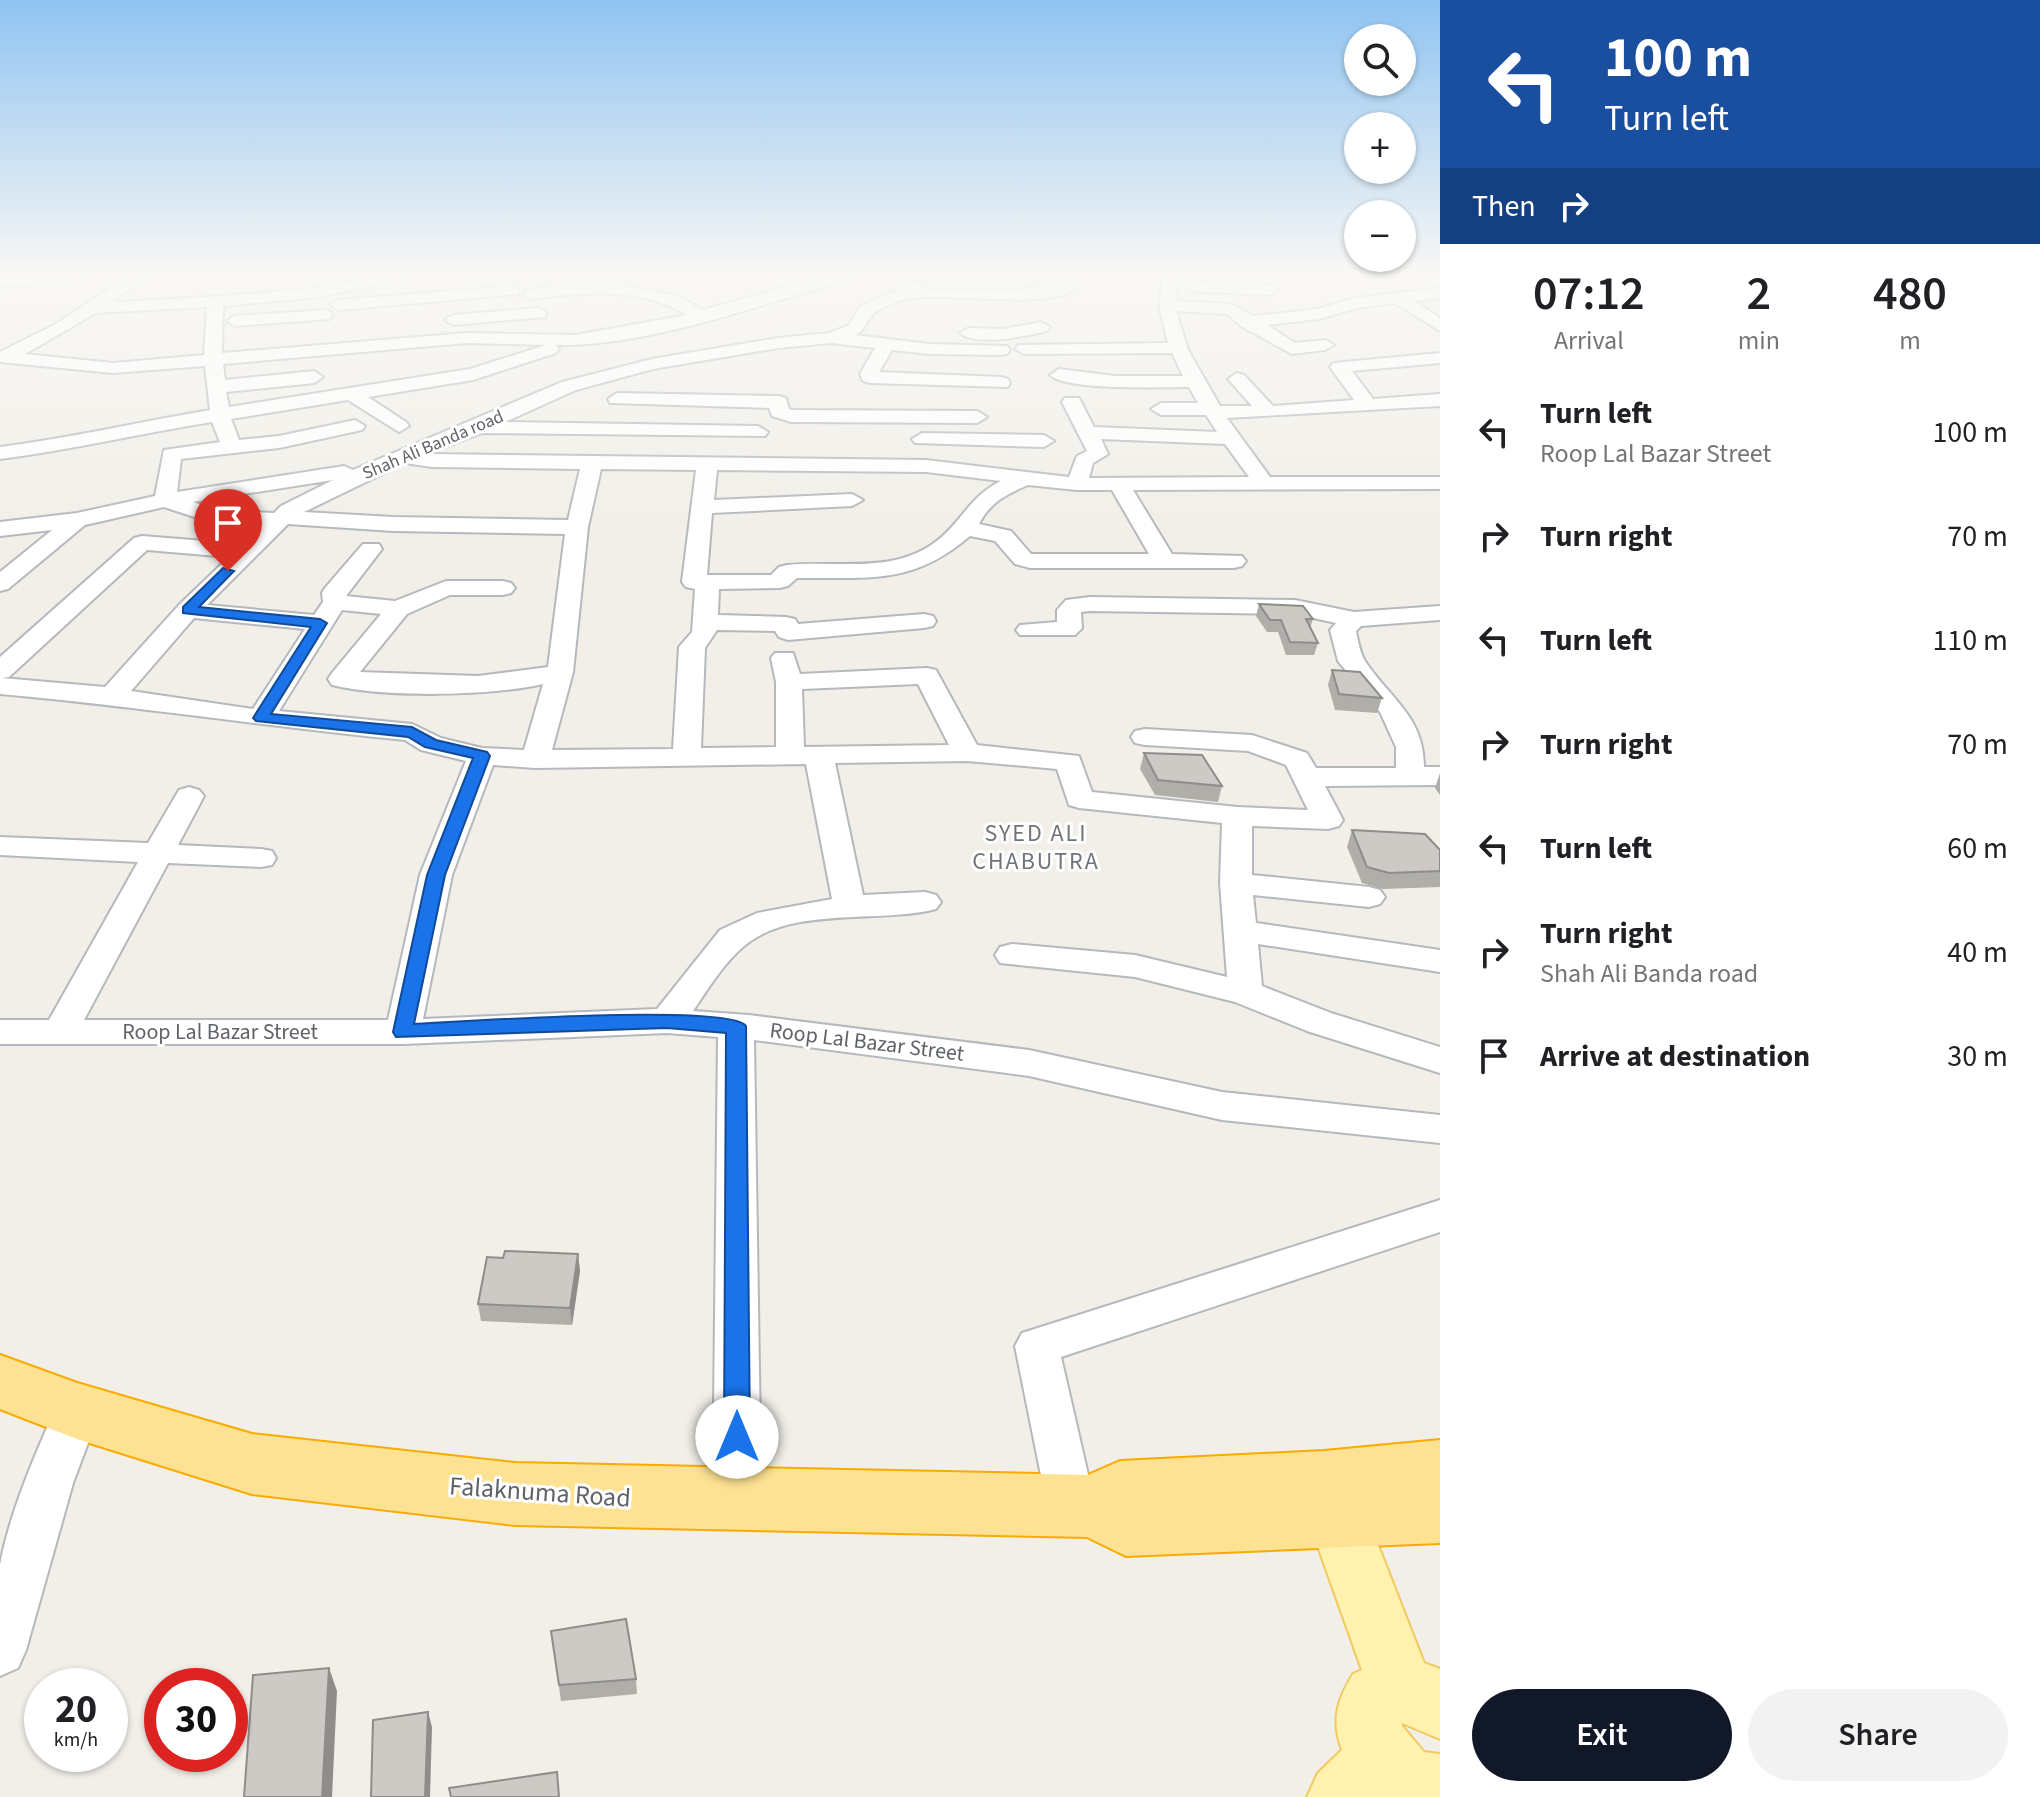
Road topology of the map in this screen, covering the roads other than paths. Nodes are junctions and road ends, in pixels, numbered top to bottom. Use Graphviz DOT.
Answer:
graph roads {
  1 [pos="213,358"];
  2 [pos="12,359"];
  3 [pos="204,359"];
  4 [pos="520,359"];
  5 [pos="683,359"];
  6 [pos="878,359"];
  7 [pos="1185,359"];
  8 [pos="1430,359"];
  9 [pos="1079,367"];
  10 [pos="1193,374"];
  11 [pos="1059,375"];
  12 [pos="314,377"];
  13 [pos="1237,379"];
  14 [pos="914,381"];
  15 [pos="1001,383"];
  16 [pos="216,387"];
  17 [pos="353,395"];
  18 [pos="617,399"];
  19 [pos="1440,400"];
  20 [pos="1072,402"];
  21 [pos="1368,406"];
  22 [pos="1161,409"];
  23 [pos="1213,410"];
  24 [pos="1268,412"];
  25 [pos="220,416"];
  26 [pos="919,417"];
  27 [pos="977,417"];
  28 [pos="355,426"];
  29 [pos="399,426"];
  30 [pos="476,428"];
  31 [pos="690,430"];
  32 [pos="758,432"];
  33 [pos="1088,433"];
  34 [pos="1230,438"];
  35 [pos="922,439"];
  36 [pos="1044,441"];
  37 [pos="232,447"];
  38 [pos="0,453"];
  39 [pos="403,456"];
  40 [pos="681,462"];
  41 [pos="707,462"];
  42 [pos="592,463"];
  43 [pos="926,466"];
  44 [pos="375,467"];
  45 [pos="1023,479"];
  46 [pos="1264,483"];
  47 [pos="1440,483"];
  48 [pos="1077,484"];
  49 [pos="1119,484"];
  50 [pos="165,500"];
  51 [pos="852,500"];
  52 [pos="406,503"];
  53 [pos="701,507"];
  54 [pos="281,518"];
  55 [pos="77,520"];
  56 [pos="393,524"];
  57 [pos="577,527"];
  58 [pos="966,528"];
  59 [pos="0,529"];
  60 [pos="371,549"];
  61 [pos="247,551"];
  62 [pos="1164,560"];
  63 [pos="1234,561"];
  64 [pos="780,581"];
  65 [pos="708,582"];
  66 [pos="0,584"];
  67 [pos="503,588"];
  68 [pos="335,602"];
  69 [pos="398,609"];
  70 [pos="188,610"];
  71 [pos="1440,613"];
  72 [pos="1354,619"];
  73 [pos="924,621"];
  74 [pos="705,622"];
  75 [pos="320,623"];
  76 [pos="1029,630"];
  77 [pos="806,631"];
  78 [pos="0,671"];
  79 [pos="560,672"];
  80 [pos="441,685"];
  81 [pos="0,686"];
  82 [pos="112,696"];
  83 [pos="261,718"];
  84 [pos="412,732"];
  85 [pos="1145,737"];
  86 [pos="967,753"];
  87 [pos="804,754"];
  88 [pos="687,755"];
  89 [pos="482,756"];
  90 [pos="535,759"];
  91 [pos="1410,775"];
  92 [pos="1440,776"];
  93 [pos="1307,777"];
  94 [pos="189,796"];
  95 [pos="1237,816"];
  96 [pos="0,846"];
  97 [pos="154,855"];
  98 [pos="261,858"];
  99 [pos="1236,883"];
  100 [pos="1369,897"];
  101 [pos="925,902"];
  102 [pos="849,905"];
  103 [pos="1240,931"];
  104 [pos="1012,955"];
  105 [pos="1440,961"];
  106 [pos="1245,993"];
  107 [pos="667,1021"];
  108 [pos="736,1026"];
  109 [pos="0,1032"];
  110 [pos="60,1032"];
  111 [pos="403,1032"];
  112 [pos="1440,1060"];
  113 [pos="1440,1129"];
  114 [pos="1440,1216"];
  115 [pos="0,1382"];
  116 [pos="77,1411"];
  117 [pos="1440,1470"];
  118 [pos="1332,1500"];
  119 [pos="737,1501"];
  120 [pos="1083,1505"];
  121 [pos="1440,1512"];
  122 [pos="0,1650"];
  123 [pos="1421,1698"];
  124 [pos="1388,1781"];
  1 -- 16 [label="street"];
  2 -- 3 [label="street"];
  4 -- 17 [label="street"];
  5 -- 30 [label="street, Shah Ali Banda road"];
  6 -- 14 [label="street"];
  7 -- 10 [label="street"];
  8 -- 21 [label="street"];
  9 -- 10 [label="street"];
  10 -- 11 [label="street"];
  10 -- 23 [label="street"];
  12 -- 16 [label="street"];
  13 -- 24 [label="street"];
  14 -- 15 [label="street"];
  14 -- 26 [label="street"];
  16 -- 25 [label="street"];
  17 -- 25 [label="street"];
  17 -- 29 [label="street"];
  18 -- 26 [label="street"];
  19 -- 21 [label="street"];
  20 -- 33 [label="street"];
  21 -- 24 [label="street"];
  22 -- 23 [label="street"];
  23 -- 24 [label="street"];
  23 -- 34 [label="street"];
  25 -- 37 [label="street"];
  25 -- 38 [label="street"];
  26 -- 27 [label="street"];
  26 -- 35 [label="street"];
  28 -- 37 [label="street"];
  30 -- 31 [label="street"];
  30 -- 39 [label="street, Shah Ali Banda road"];
  31 -- 32 [label="street"];
  31 -- 40 [label="street"];
  33 -- 34 [label="street"];
  33 -- 48 [label="street"];
  34 -- 46 [label="street"];
  35 -- 36 [label="street"];
  35 -- 43 [label="street"];
  37 -- 50 [label="street"];
  39 -- 42 [label="street"];
  39 -- 44 [label="street, Shah Ali Banda road"];
  40 -- 41 [label="street"];
  40 -- 42 [label="street"];
  41 -- 43 [label="street"];
  41 -- 53 [label="street"];
  42 -- 57 [label="street"];
  43 -- 45 [label="street"];
  44 -- 50 [label="street"];
  44 -- 54 [label="street, Shah Ali Banda road"];
  45 -- 48 [label="street"];
  45 -- 58 [label="street"];
  46 -- 47 [label="street"];
  46 -- 49 [label="street"];
  48 -- 49 [label="street"];
  49 -- 62 [label="street"];
  50 -- 54 [label="street"];
  50 -- 55 [label="street"];
  51 -- 53 [label="street"];
  52 -- 56 [label="street"];
  53 -- 65 [label="street"];
  54 -- 56 [label="street"];
  54 -- 61 [label="street, Shah Ali Banda road"];
  55 -- 59 [label="street"];
  55 -- 66 [label="street"];
  56 -- 57 [label="street"];
  57 -- 79 [label="street"];
  58 -- 62 [label="street"];
  58 -- 64 [label="street"];
  60 -- 68 [label="street"];
  61 -- 70 [label="street, Shah Ali Banda road"];
  61 -- 78 [label="street"];
  62 -- 63 [label="street"];
  64 -- 65 [label="street"];
  64 -- 77 [label="street"];
  65 -- 74 [label="street"];
  67 -- 69 [label="street"];
  68 -- 69 [label="street"];
  68 -- 75 [label="street"];
  69 -- 80 [label="street"];
  70 -- 75 [label="street"];
  70 -- 82 [label="street, Shah Ali Banda road"];
  71 -- 72 [label="street"];
  72 -- 76 [label="street"];
  72 -- 91 [label="street"];
  73 -- 77 [label="street"];
  74 -- 77 [label="street"];
  74 -- 88 [label="street"];
  75 -- 83 [label="street"];
  79 -- 80 [label="street"];
  79 -- 90 [label="street"];
  80 -- 84 [label="street"];
  81 -- 82 [label="street"];
  82 -- 83 [label="street"];
  83 -- 84 [label="street"];
  84 -- 89 [label="street"];
  85 -- 93 [label="street"];
  86 -- 87 [label="street"];
  86 -- 87 [label="street"];
  86 -- 95 [label="street"];
  87 -- 88 [label="street"];
  87 -- 102 [label="street"];
  88 -- 90 [label="street"];
  89 -- 90 [label="street"];
  89 -- 111 [label="street"];
  91 -- 92 [label="street"];
  91 -- 93 [label="street"];
  93 -- 95 [label="street"];
  94 -- 97 [label="street"];
  95 -- 99 [label="street"];
  96 -- 97 [label="street"];
  97 -- 98 [label="street"];
  97 -- 110 [label="street"];
  99 -- 100 [label="street"];
  99 -- 103 [label="street"];
  101 -- 102 [label="street"];
  102 -- 107 [label="street"];
  103 -- 105 [label="street"];
  103 -- 106 [label="street"];
  104 -- 106 [label="street"];
  106 -- 112 [label="street"];
  107 -- 108 [label="street, Roop Lal Bazar Street"];
  107 -- 111 [label="street, Roop Lal Bazar Street"];
  108 -- 113 [label="street, Roop Lal Bazar Street"];
  108 -- 119 [label="street"];
  109 -- 110 [label="street, Roop Lal Bazar Street"];
  110 -- 111 [label="street, Roop Lal Bazar Street"];
  114 -- 120 [label="street"];
  115 -- 116 [label="highway, Falaknuma Road"];
  116 -- 119 [label="highway, Falaknuma Road"];
  116 -- 122 [label="street"];
  117 -- 118 [label="highway"];
  118 -- 120 [label="highway, Falaknuma Road"];
  118 -- 121 [label="highway"];
  118 -- 123 [label="main road"];
  119 -- 120 [label="highway, Falaknuma Road"];
  123 -- 124 [label="main road"];
}
